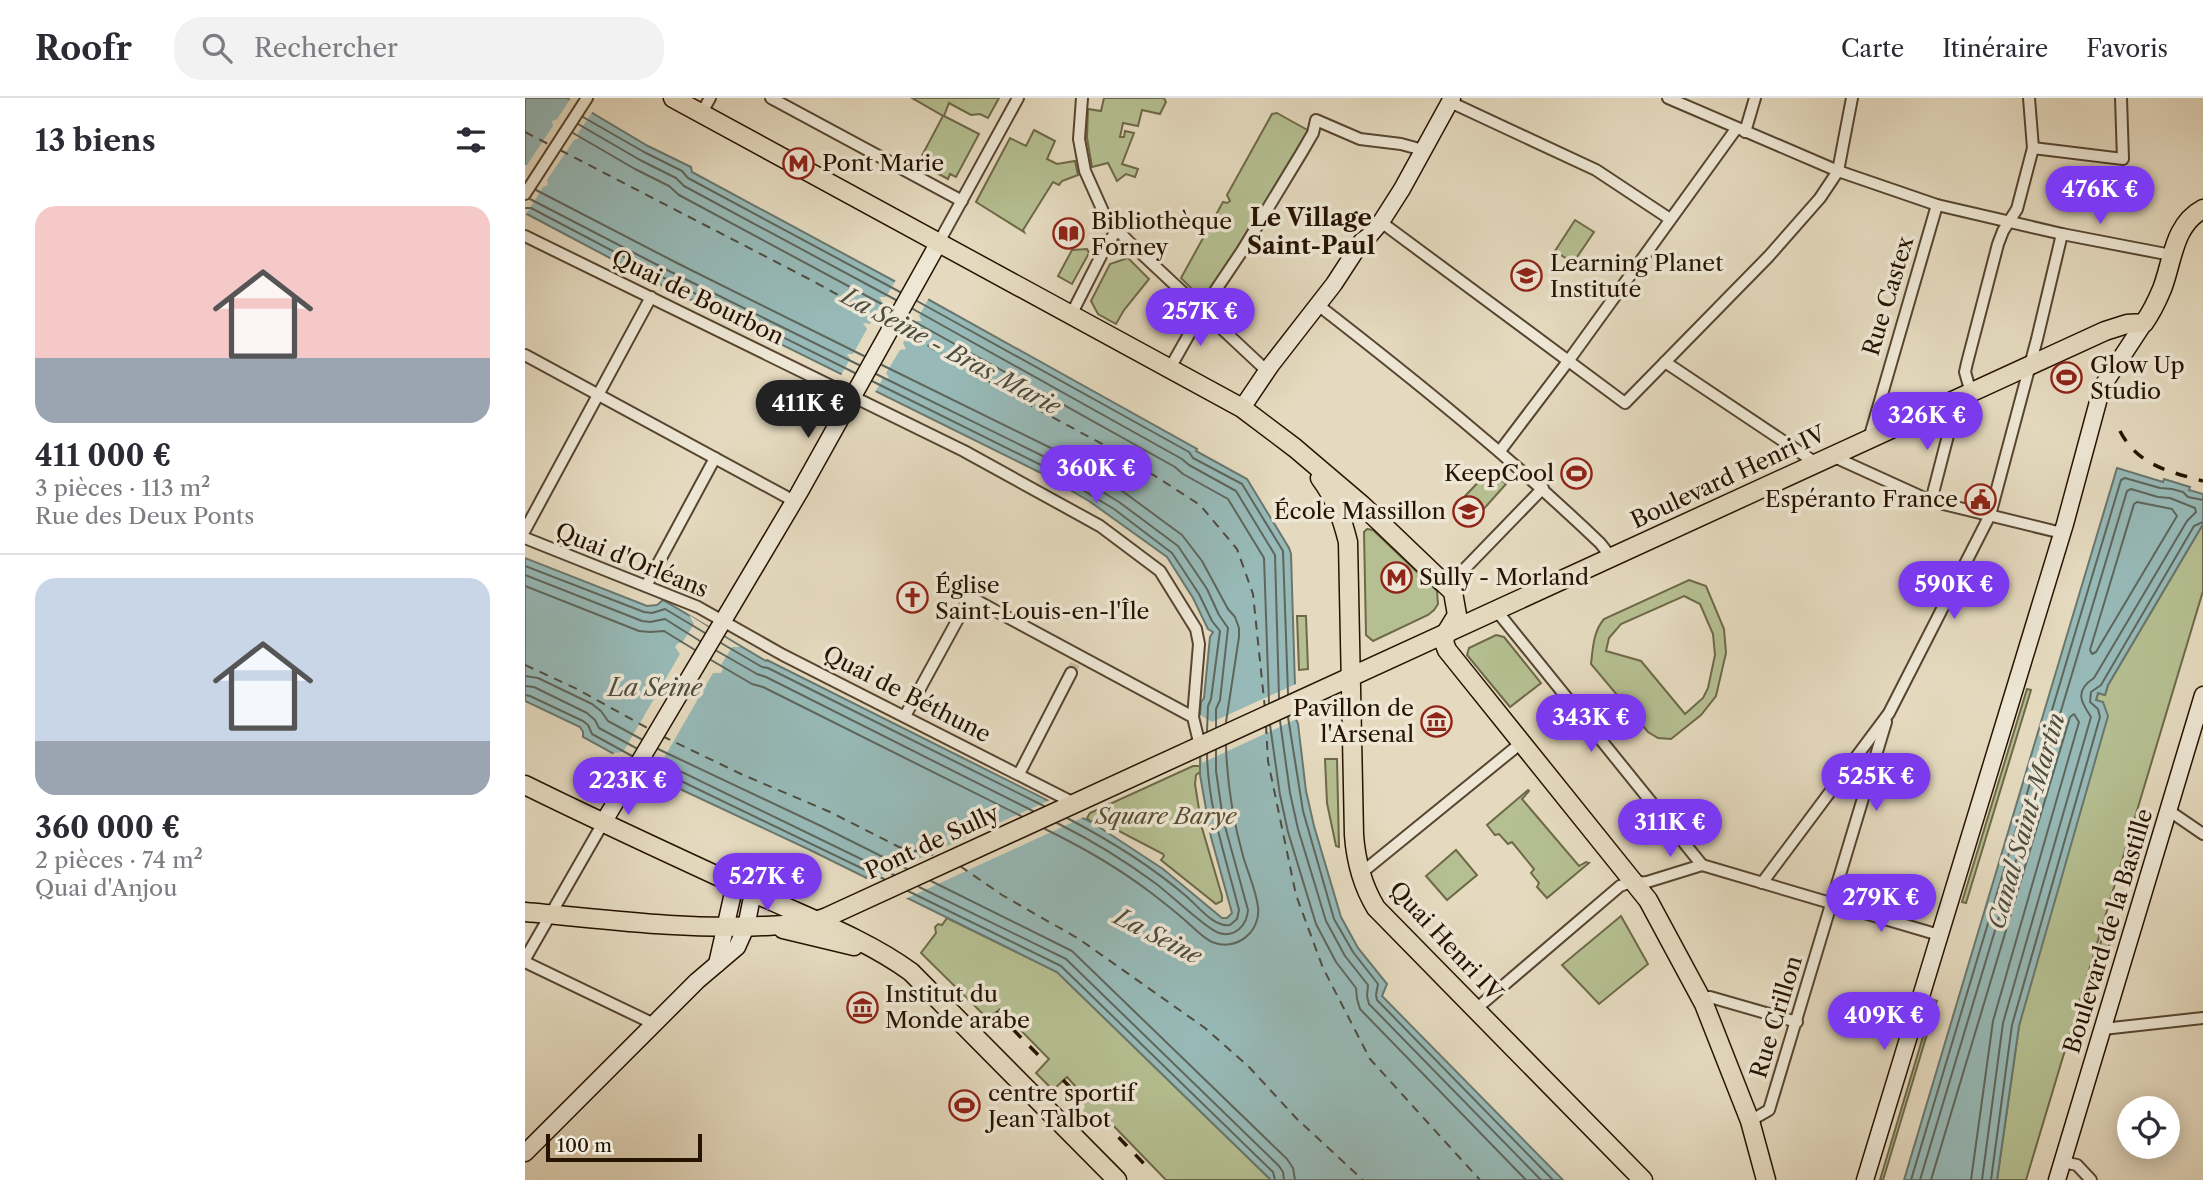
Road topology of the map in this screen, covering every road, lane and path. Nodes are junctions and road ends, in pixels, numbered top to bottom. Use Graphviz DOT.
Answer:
graph roads {
  1 [pos="587,98"];
  2 [pos="673,98"];
  3 [pos="771,98"];
  4 [pos="1019,98"];
  5 [pos="1082,98"];
  6 [pos="1668,98"];
  7 [pos="1755,98"];
  8 [pos="1852,98"];
  9 [pos="2029,98"];
  10 [pos="2121,98"];
  11 [pos="1451,100"];
  12 [pos="706,106"];
  13 [pos="1741,130"];
  14 [pos="2033,148"];
  15 [pos="1423,150"];
  16 [pos="1838,171"];
  17 [pos="525,194"];
  18 [pos="962,201"];
  19 [pos="1937,205"];
  20 [pos="2203,209"];
  21 [pos="1670,219"];
  22 [pos="1381,222"];
  23 [pos="2008,222"];
  24 [pos="1117,230"];
  25 [pos="2062,234"];
  26 [pos="525,236"];
  27 [pos="939,242"];
  28 [pos="2171,256"];
  29 [pos="651,297"];
  30 [pos="1318,305"];
  31 [pos="1203,312"];
  32 [pos="1071,315"];
  33 [pos="2144,323"];
  34 [pos="525,355"];
  35 [pos="1569,360"];
  36 [pos="1665,362"];
  37 [pos="2029,366"];
  38 [pos="1170,368"];
  39 [pos="1267,371"];
  40 [pos="855,391"];
  41 [pos="1971,393"];
  42 [pos="599,395"];
  43 [pos="1950,402"];
  44 [pos="1242,408"];
  45 [pos="1869,439"];
  46 [pos="1295,449"];
  47 [pos="1500,451"];
  48 [pos="715,458"];
  49 [pos="1824,459"];
  50 [pos="1542,488"];
  51 [pos="794,501"];
  52 [pos="1931,501"];
  53 [pos="1372,514"];
  54 [pos="1990,515"];
  55 [pos="525,530"];
  56 [pos="1346,532"];
  57 [pos="2062,533"];
  58 [pos="525,538"];
  59 [pos="1611,557"];
  60 [pos="646,586"];
  61 [pos="1447,586"];
  62 [pos="1496,610"];
  63 [pos="719,627"];
  64 [pos="1446,633"];
  65 [pos="1071,673"];
  66 [pos="1352,676"];
  67 [pos="2203,695"];
  68 [pos="1889,713"];
  69 [pos="905,716"];
  70 [pos="1193,717"];
  71 [pos="1521,743"];
  72 [pos="1200,746"];
  73 [pos="1019,774"];
  74 [pos="525,785"];
  75 [pos="1070,805"];
  76 [pos="2168,810"];
  77 [pos="603,823"];
  78 [pos="2203,834"];
  79 [pos="1702,865"];
  80 [pos="1360,874"];
  81 [pos="1635,883"];
  82 [pos="1762,883"];
  83 [pos="736,884"];
  84 [pos="753,892"];
  85 [pos="1832,903"];
  86 [pos="525,912"];
  87 [pos="550,915"];
  88 [pos="818,921"];
  89 [pos="768,926"];
  90 [pos="725,927"];
  91 [pos="746,927"];
  92 [pos="1939,935"];
  93 [pos="871,949"];
  94 [pos="525,960"];
  95 [pos="717,964"];
  96 [pos="1702,998"];
  97 [pos="1476,1009"];
  98 [pos="2203,1018"];
  99 [pos="1797,1022"];
  100 [pos="654,1024"];
  101 [pos="2103,1029"];
  102 [pos="1750,1121"];
  103 [pos="525,1153"];
  104 [pos="2063,1162"];
  105 [pos="1117,1180"];
  106 [pos="1643,1180"];
  107 [pos="1766,1180"];
  108 [pos="1865,1180"];
  109 [pos="2057,1180"];
  110 [pos="2091,1180"];
  1 -- 17 [label="street"];
  2 -- 12 [label="main road"];
  3 -- 18 [label="street"];
  4 -- 18 [label="street"];
  5 -- 24 [label="street"];
  6 -- 13 [label="street"];
  7 -- 13 [label="street"];
  8 -- 16 [label="street"];
  9 -- 14 [label="street"];
  10 -- 14 [label="street"];
  11 -- 15 [label="street"];
  11 -- 21 [label="street"];
  12 -- 27 [label="main road"];
  13 -- 16 [label="street"];
  13 -- 21 [label="street"];
  14 -- 23 [label="street"];
  15 -- 22 [label="street"];
  15 -- 31 [label="street"];
  16 -- 19 [label="street"];
  16 -- 36 [label="street"];
  18 -- 27 [label="street"];
  19 -- 23 [label="street"];
  19 -- 45 [label="street, Rue Castex"];
  20 -- 28 [label="main road"];
  21 -- 35 [label="street"];
  22 -- 30 [label="street"];
  22 -- 35 [label="street"];
  23 -- 25 [label="street"];
  23 -- 41 [label="street"];
  24 -- 31 [label="street"];
  24 -- 32 [label="street"];
  25 -- 28 [label="street"];
  25 -- 37 [label="street"];
  26 -- 29 [label="street, Quai de Bourbon"];
  27 -- 32 [label="main road"];
  27 -- 40 [label="street"];
  28 -- 33 [label="main road"];
  29 -- 40 [label="street, Quai de Bourbon"];
  29 -- 42 [label="street"];
  30 -- 39 [label="street"];
  30 -- 47 [label="street"];
  31 -- 38 [label="street"];
  31 -- 39 [label="street"];
  32 -- 38 [label="main road"];
  33 -- 37 [label="main road, Boulevard Henri IV"];
  33 -- 57 [label="street"];
  34 -- 42 [label="street"];
  35 -- 36 [label="street"];
  35 -- 47 [label="street"];
  36 -- 49 [label="street"];
  37 -- 41 [label="main road, Boulevard Henri IV"];
  37 -- 54 [label="street"];
  38 -- 44 [label="main road"];
  39 -- 44 [label="street"];
  40 -- 51 [label="street"];
  40 -- 70 [label="street, Quai de Bourbon"];
  41 -- 43 [label="main road, Boulevard Henri IV"];
  42 -- 48 [label="street"];
  42 -- 55 [label="street"];
  43 -- 45 [label="main road, Boulevard Henri IV"];
  43 -- 52 [label="street"];
  44 -- 46 [label="main road"];
  45 -- 49 [label="main road, Boulevard Henri IV"];
  46 -- 53 [label="main road"];
  46 -- 56 [label="main road, Quai Henri IV"];
  47 -- 50 [label="street"];
  48 -- 51 [label="street"];
  48 -- 60 [label="street"];
  49 -- 52 [label="street"];
  49 -- 59 [label="main road, Boulevard Henri IV"];
  50 -- 59 [label="street"];
  50 -- 61 [label="street"];
  51 -- 63 [label="street"];
  52 -- 54 [label="street"];
  53 -- 56 [label="main road"];
  53 -- 61 [label="main road"];
  54 -- 57 [label="street"];
  54 -- 68 [label="street"];
  56 -- 66 [label="main road, Quai Henri IV"];
  57 -- 92 [label="street"];
  58 -- 60 [label="street, Quai d'Orléans"];
  59 -- 62 [label="main road, Boulevard Henri IV"];
  60 -- 63 [label="street, Quai d'Orléans"];
  61 -- 64 [label="main road"];
  62 -- 64 [label="main road, Boulevard Henri IV"];
  62 -- 79 [label="street"];
  63 -- 69 [label="street, Quai de Béthune"];
  63 -- 77 [label="street"];
  64 -- 66 [label="main road, Boulevard Henri IV"];
  64 -- 71 [label="main road"];
  65 -- 73 [label="street"];
  66 -- 72 [label="main road, Boulevard Henri IV"];
  66 -- 80 [label="main road, Quai Henri IV"];
  67 -- 76 [label="street, Boulevard de la Bastille"];
  68 -- 82 [label="street"];
  68 -- 85 [label="street, Rue Crillon"];
  69 -- 70 [label="street"];
  69 -- 73 [label="street, Quai de Béthune"];
  70 -- 72 [label="street, Quai de Bourbon"];
  71 -- 80 [label="street"];
  71 -- 81 [label="main road"];
  72 -- 75 [label="main road"];
  73 -- 75 [label="street, Quai de Béthune"];
  74 -- 77 [label="main road"];
  75 -- 88 [label="main road, Pont de Sully"];
  76 -- 78 [label="street"];
  76 -- 101 [label="street, Boulevard de la Bastille"];
  77 -- 83 [label="main road"];
  77 -- 87 [label="street"];
  79 -- 81 [label="street"];
  79 -- 82 [label="street"];
  80 -- 97 [label="main road, Quai Henri IV"];
  81 -- 96 [label="main road"];
  81 -- 97 [label="street"];
  82 -- 85 [label="street"];
  83 -- 84 [label="main road"];
  83 -- 90 [label="street"];
  84 -- 88 [label="main road"];
  84 -- 91 [label="street"];
  85 -- 92 [label="street"];
  85 -- 99 [label="street, Rue Crillon"];
  86 -- 87 [label="main road"];
  87 -- 90 [label="main road"];
  87 -- 94 [label="street"];
  88 -- 89 [label="main road"];
  88 -- 93 [label="main road"];
  89 -- 91 [label="main road"];
  89 -- 93 [label="main road"];
  90 -- 91 [label="main road"];
  90 -- 95 [label="street"];
  91 -- 95 [label="street"];
  92 -- 108 [label="street"];
  93 -- 105 [label="main road"];
  94 -- 100 [label="street"];
  95 -- 100 [label="street"];
  96 -- 99 [label="street"];
  96 -- 102 [label="main road"];
  97 -- 106 [label="main road, Quai Henri IV"];
  98 -- 101 [label="street"];
  99 -- 102 [label="street, Rue Crillon"];
  100 -- 103 [label="street"];
  101 -- 104 [label="street, Boulevard de la Bastille"];
  102 -- 107 [label="main road"];
  104 -- 109 [label="street, Boulevard de la Bastille"];
  104 -- 110 [label="street"];
}
